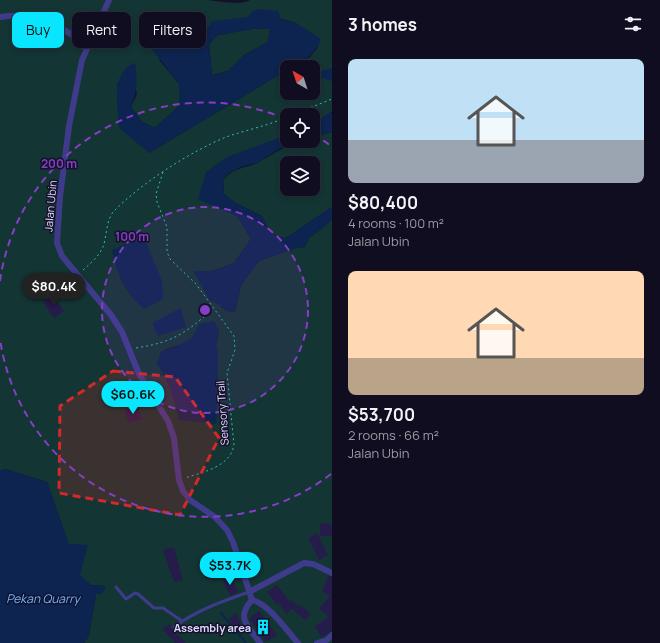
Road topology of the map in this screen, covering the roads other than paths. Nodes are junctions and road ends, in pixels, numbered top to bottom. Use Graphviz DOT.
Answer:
graph roads {
  1 [pos="109,0"];
  2 [pos="103,12"];
  3 [pos="0,18"];
  4 [pos="72,35"];
  5 [pos="86,48"];
  6 [pos="332,572"];
  7 [pos="116,587"];
  8 [pos="249,592"];
  9 [pos="252,600"];
  10 [pos="182,621"];
  11 [pos="174,627"];
  12 [pos="332,635"];
  13 [pos="260,643"];
  14 [pos="298,643"];
  15 [pos="317,643"];
  1 -- 2 [label="street, Jalan Ubin"];
  3 -- 4 [label="street"];
  5 -- 8 [label="street, Jalan Ubin"];
  6 -- 8 [label="street"];
  7 -- 10 [label="lane"];
  8 -- 9 [label="street, Jalan Ubin"];
  8 -- 10 [label="lane"];
  9 -- 13 [label="street"];
  9 -- 14 [label="street"];
  10 -- 11 [label="lane"];
  12 -- 15 [label="street"];
}
